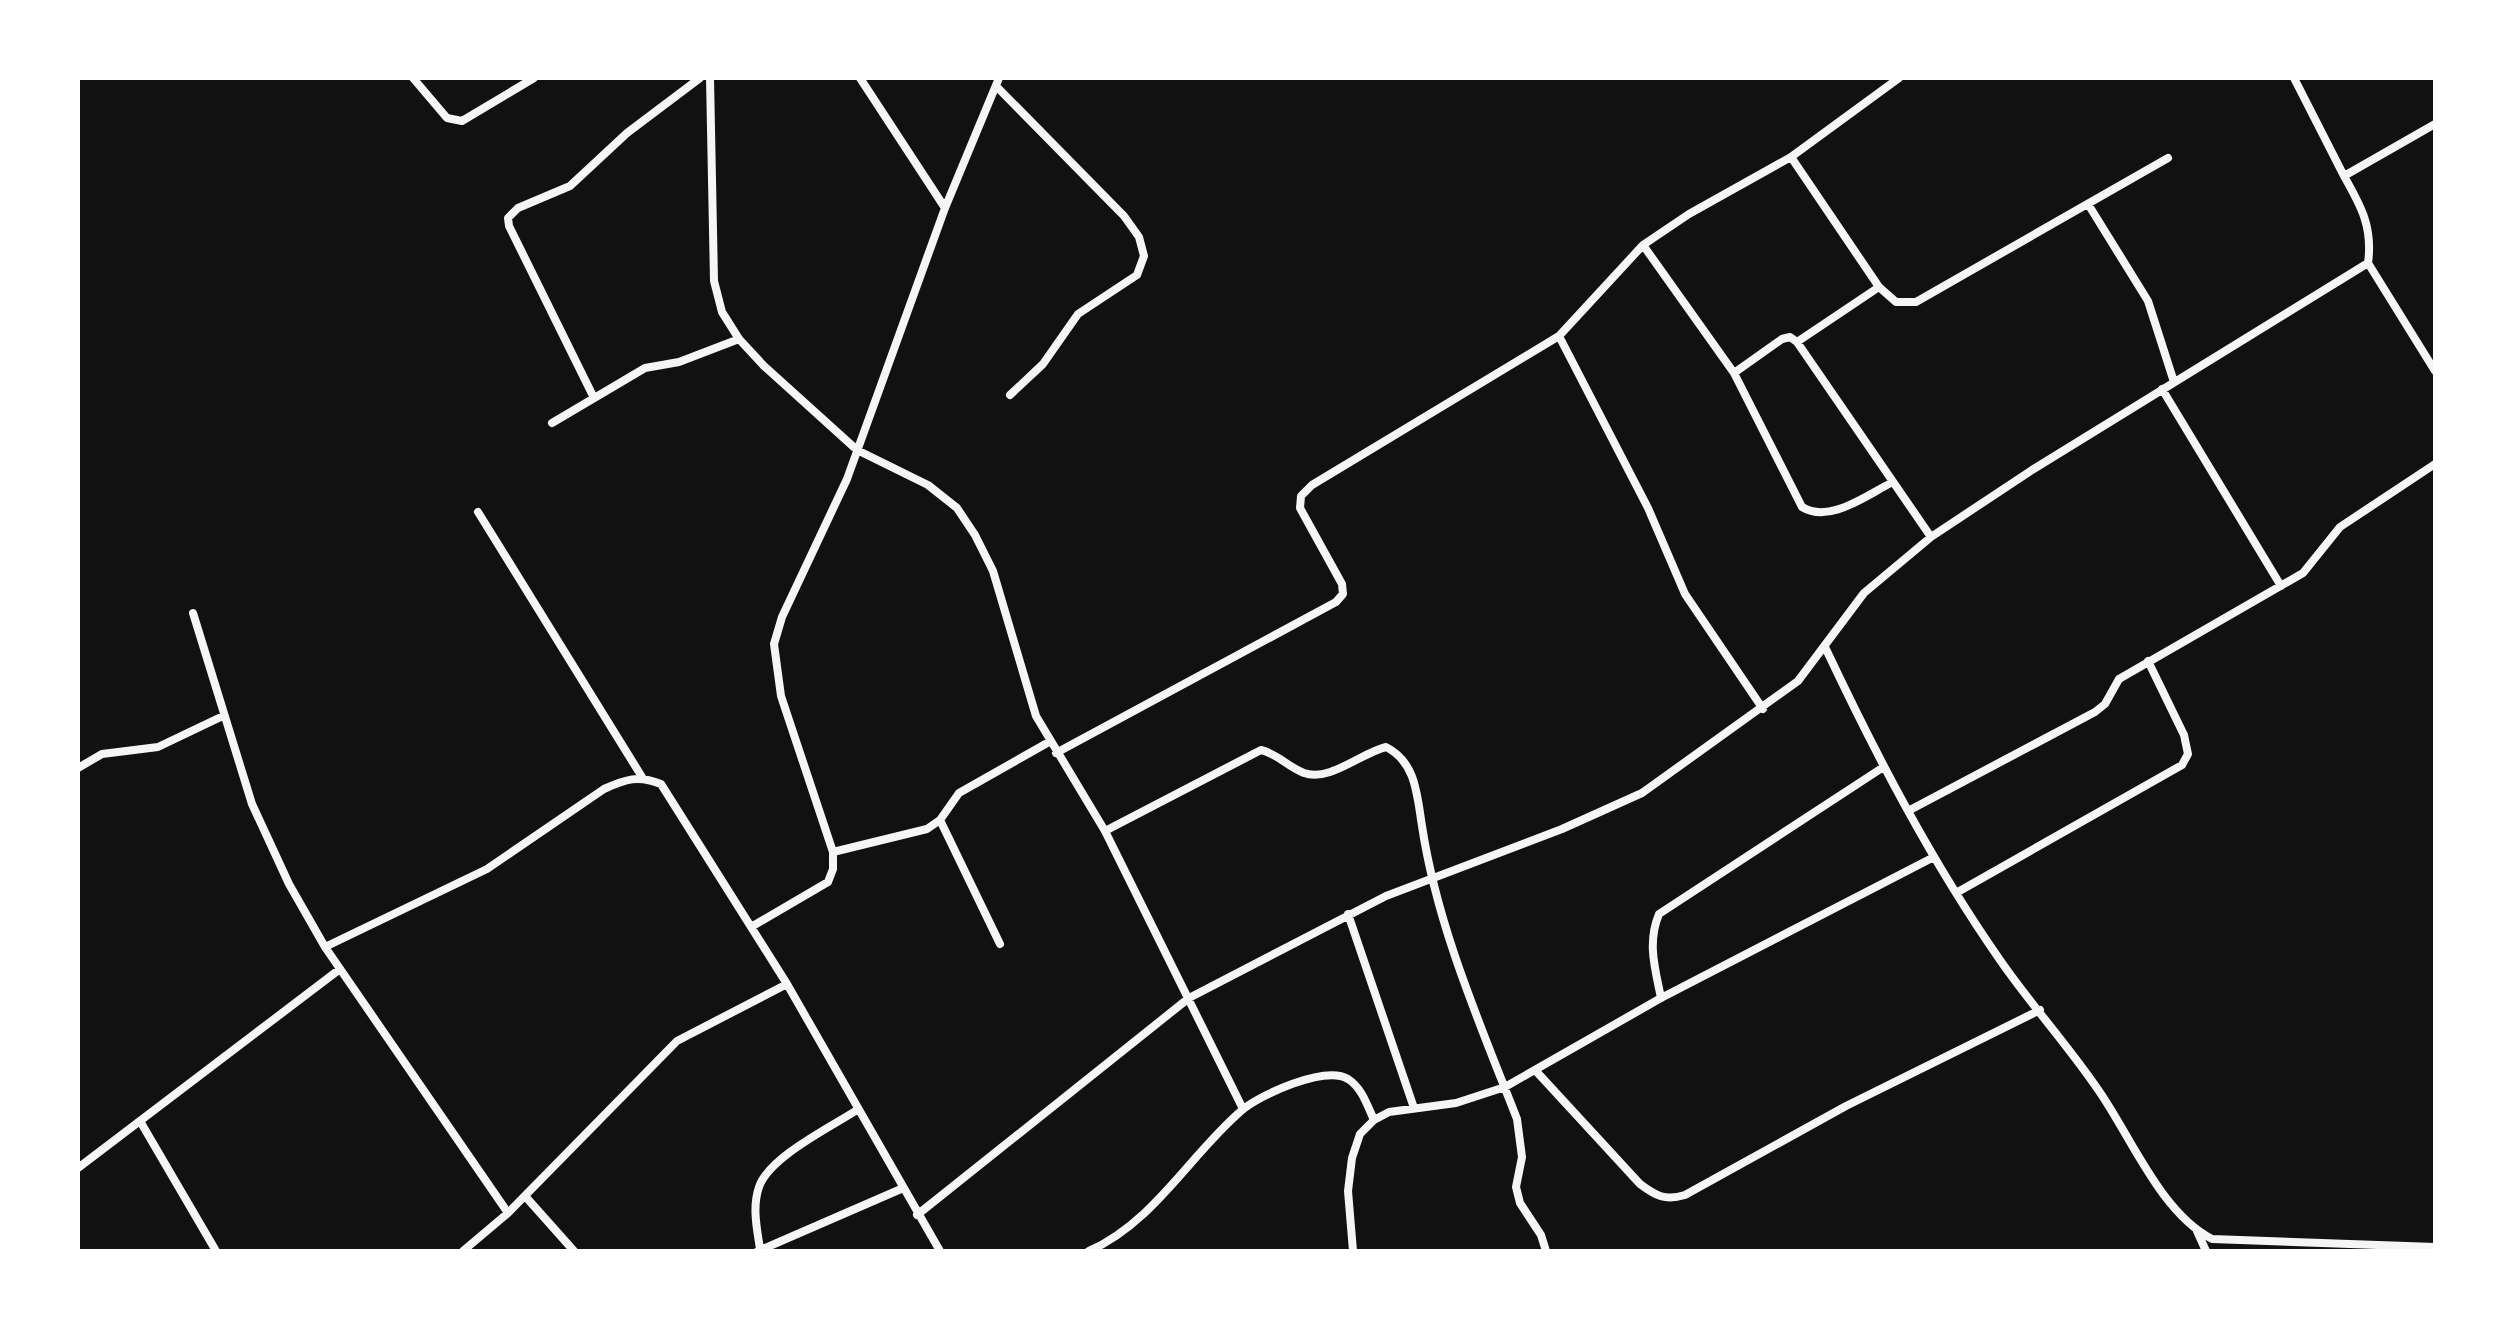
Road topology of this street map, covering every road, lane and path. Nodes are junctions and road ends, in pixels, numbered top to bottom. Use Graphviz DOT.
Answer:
graph roads {
  1 [pos="413,78"];
  2 [pos="534,78"];
  3 [pos="700,78"];
  4 [pos="710,78"];
  5 [pos="860,78"];
  6 [pos="1899,78"];
  7 [pos="2294,78"];
  8 [pos="997,82"];
  9 [pos="2435,124"];
  10 [pos="1791,157"];
  11 [pos="2168,158"];
  12 [pos="2344,176"];
  13 [pos="2088,204"];
  14 [pos="945,208"];
  15 [pos="1643,245"];
  16 [pos="2368,263"];
  17 [pos="1879,287"];
  18 [pos="1559,336"];
  19 [pos="739,339"];
  20 [pos="1797,342"];
  21 [pos="2435,371"];
  22 [pos="1734,373"];
  23 [pos="2174,382"];
  24 [pos="2162,389"];
  25 [pos="1010,395"];
  26 [pos="594,398"];
  27 [pos="552,423"];
  28 [pos="857,450"];
  29 [pos="2435,464"];
  30 [pos="1893,482"];
  31 [pos="478,512"];
  32 [pos="1931,537"];
  33 [pos="2281,586"];
  34 [pos="193,613"];
  35 [pos="1825,647"];
  36 [pos="2148,661"];
  37 [pos="1763,709"];
  38 [pos="223,716"];
  39 [pos="1049,742"];
  40 [pos="1056,753"];
  41 [pos="78,768"];
  42 [pos="1882,768"];
  43 [pos="642,777"];
  44 [pos="1908,811"];
  45 [pos="940,820"];
  46 [pos="1105,831"];
  47 [pos="833,852"];
  48 [pos="1934,857"];
  49 [pos="1430,879"];
  50 [pos="1956,893"];
  51 [pos="1348,914"];
  52 [pos="751,927"];
  53 [pos="1000,944"];
  54 [pos="325,947"];
  55 [pos="340,969"];
  56 [pos="787,984"];
  57 [pos="1189,998"];
  58 [pos="1661,998"];
  59 [pos="2040,1010"];
  60 [pos="1535,1070"];
  61 [pos="1505,1087"];
  62 [pos="1414,1108"];
  63 [pos="1243,1109"];
  64 [pos="857,1110"];
  65 [pos="1374,1120"];
  66 [pos="140,1121"];
  67 [pos="78,1168"];
  68 [pos="901,1189"];
  69 [pos="525,1196"];
  70 [pos="508,1213"];
  71 [pos="917,1215"];
  72 [pos="2197,1231"];
  73 [pos="2435,1247"];
  74 [pos="759,1250"];
  75 [pos="216,1251"];
  76 [pos="463,1251"];
  77 [pos="574,1251"];
  78 [pos="940,1251"];
  79 [pos="1089,1251"];
  80 [pos="1353,1251"];
  81 [pos="1546,1251"];
  82 [pos="2206,1251"];
  1 -- 2 [label="street"];
  3 -- 26 [label="street"];
  4 -- 19 [label="street"];
  5 -- 14 [label="street"];
  6 -- 10 [label="street"];
  7 -- 12 [label="street"];
  8 -- 14 [label="street"];
  8 -- 25 [label="street"];
  9 -- 12 [label="street"];
  10 -- 15 [label="street"];
  10 -- 17 [label="street"];
  11 -- 13 [label="street"];
  12 -- 16 [label="street"];
  13 -- 17 [label="street"];
  13 -- 23 [label="street"];
  14 -- 28 [label="street"];
  15 -- 18 [label="street"];
  15 -- 22 [label="street"];
  16 -- 21 [label="street"];
  16 -- 23 [label="street"];
  17 -- 20 [label="street"];
  18 -- 37 [label="street"];
  18 -- 40 [label="street"];
  19 -- 26 [label="street"];
  19 -- 28 [label="street"];
  20 -- 22 [label="street"];
  20 -- 30 [label="street"];
  22 -- 30 [label="street"];
  23 -- 24 [label="street"];
  24 -- 32 [label="street"];
  24 -- 33 [label="street"];
  26 -- 27 [label="street"];
  28 -- 39 [label="street"];
  28 -- 47 [label="street"];
  29 -- 33 [label="street"];
  30 -- 32 [label="street"];
  31 -- 43 [label="street"];
  32 -- 35 [label="street"];
  33 -- 36 [label="street"];
  34 -- 38 [label="street"];
  35 -- 37 [label="street"];
  35 -- 42 [label="street"];
  36 -- 44 [label="street"];
  36 -- 50 [label="street"];
  37 -- 49 [label="street"];
  38 -- 41 [label="street"];
  38 -- 54 [label="street"];
  39 -- 40 [label="street"];
  39 -- 45 [label="street"];
  40 -- 46 [label="street"];
  42 -- 44 [label="street"];
  42 -- 58 [label="street"];
  43 -- 52 [label="street"];
  43 -- 54 [label="street"];
  44 -- 48 [label="street"];
  45 -- 47 [label="street"];
  45 -- 53 [label="street"];
  46 -- 49 [label="street"];
  46 -- 57 [label="street"];
  47 -- 52 [label="street"];
  48 -- 50 [label="street"];
  48 -- 58 [label="street"];
  49 -- 51 [label="street"];
  49 -- 61 [label="street"];
  50 -- 59 [label="street"];
  51 -- 57 [label="street"];
  51 -- 62 [label="street"];
  52 -- 56 [label="street"];
  54 -- 55 [label="street"];
  55 -- 66 [label="street"];
  55 -- 70 [label="street"];
  56 -- 64 [label="street"];
  56 -- 69 [label="street"];
  57 -- 63 [label="street"];
  57 -- 71 [label="street"];
  58 -- 60 [label="street"];
  59 -- 60 [label="street"];
  59 -- 72 [label="street"];
  60 -- 61 [label="street"];
  61 -- 62 [label="street"];
  61 -- 81 [label="street"];
  62 -- 65 [label="street"];
  63 -- 65 [label="street"];
  63 -- 79 [label="street"];
  64 -- 68 [label="street"];
  64 -- 74 [label="street"];
  65 -- 80 [label="street"];
  66 -- 67 [label="street"];
  66 -- 75 [label="street"];
  68 -- 71 [label="street"];
  68 -- 74 [label="street"];
  69 -- 70 [label="street"];
  69 -- 77 [label="street"];
  70 -- 76 [label="street"];
  71 -- 78 [label="street"];
  72 -- 73 [label="street"];
  72 -- 82 [label="street"];
}
